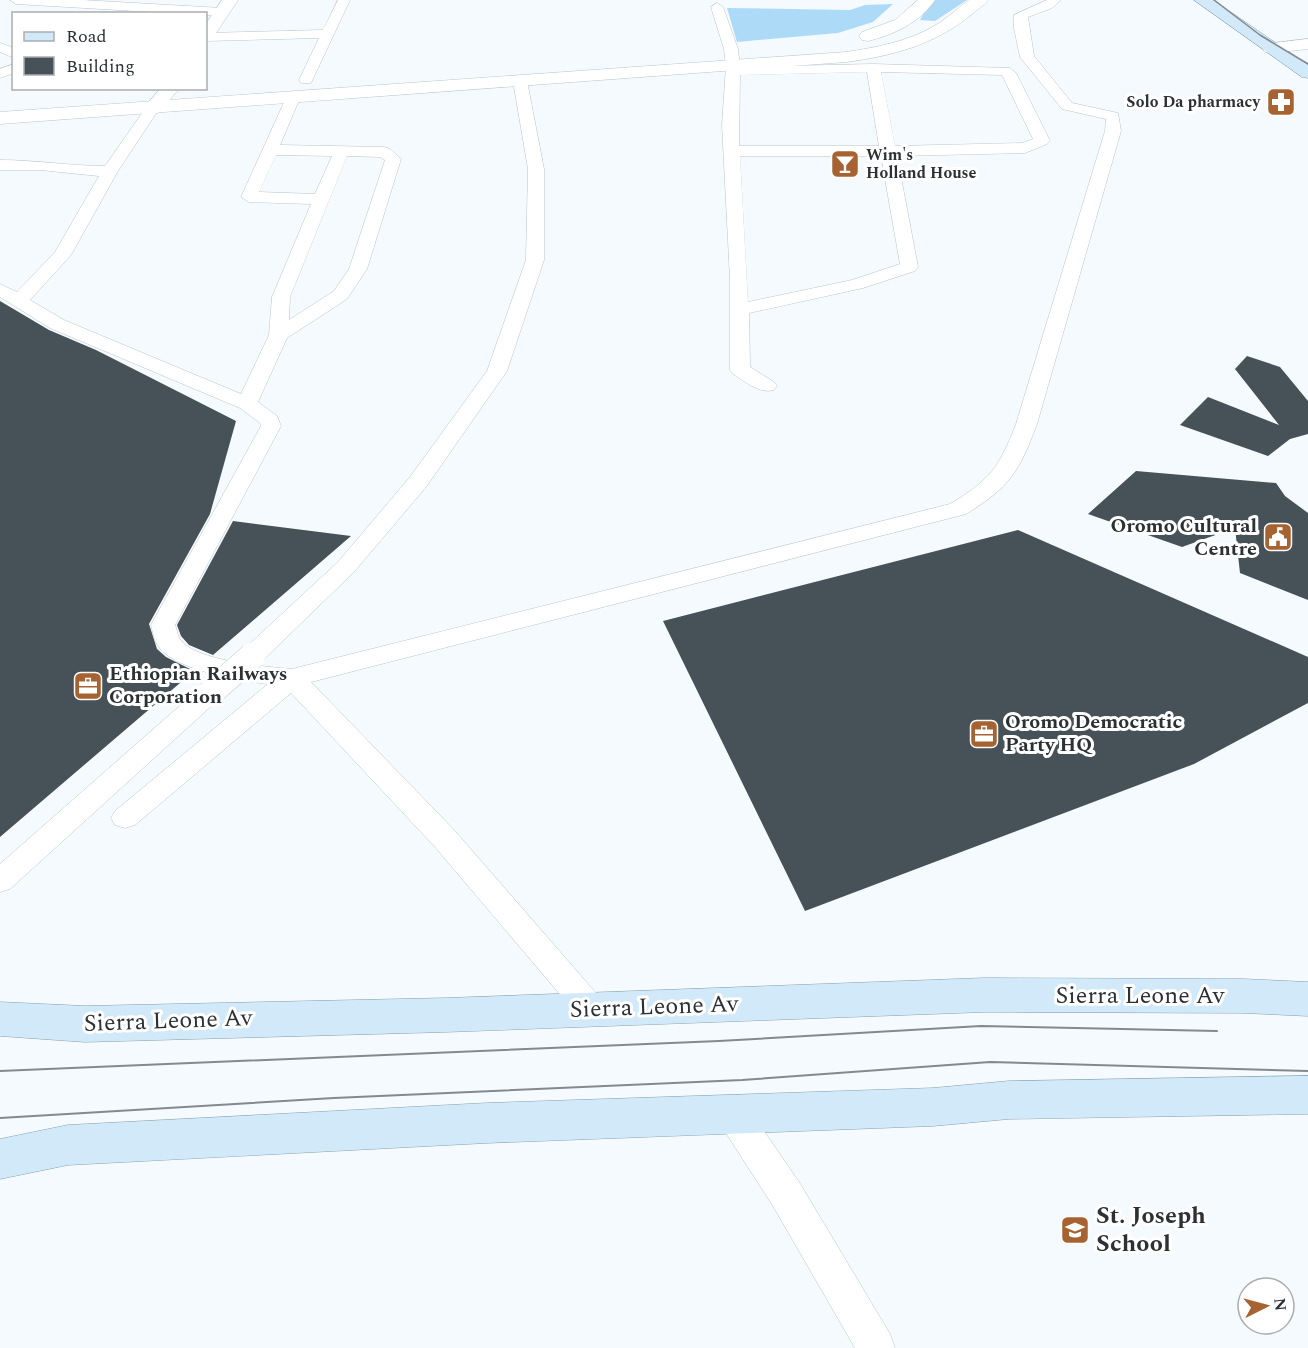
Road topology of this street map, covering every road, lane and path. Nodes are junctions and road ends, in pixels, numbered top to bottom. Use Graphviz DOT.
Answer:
graph roads {
  1 [pos="16,0"];
  2 [pos="344,0"];
  3 [pos="927,0"];
  4 [pos="980,0"];
  5 [pos="1055,0"];
  6 [pos="1202,0"];
  7 [pos="226,6"];
  8 [pos="717,7"];
  9 [pos="1286,32"];
  10 [pos="207,34"];
  11 [pos="328,34"];
  12 [pos="207,35"];
  13 [pos="1307,45"];
  14 [pos="1271,48"];
  15 [pos="732,62"];
  16 [pos="873,68"];
  17 [pos="1308,73"];
  18 [pos="306,80"];
  19 [pos="520,81"];
  20 [pos="207,87"];
  21 [pos="155,90"];
  22 [pos="170,90"];
  23 [pos="57,96"];
  24 [pos="293,98"];
  25 [pos="152,109"];
  26 [pos="0,118"];
  27 [pos="270,150"];
  28 [pos="730,151"];
  29 [pos="890,151"];
  30 [pos="341,152"];
  31 [pos="0,165"];
  32 [pos="110,171"];
  33 [pos="322,199"];
  34 [pos="0,289"];
  35 [pos="21,300"];
  36 [pos="739,310"];
  37 [pos="279,335"];
  38 [pos="767,386"];
  39 [pos="247,404"];
  40 [pos="292,678"];
  41 [pos="125,818"];
  42 [pos="0,881"];
  43 [pos="1308,999"];
  44 [pos="591,1009"];
  45 [pos="0,1019"];
  46 [pos="1308,1095"];
  47 [pos="734,1116"];
  48 [pos="0,1159"];
  49 [pos="876,1348"];
  1 -- 7 [label="street"];
  2 -- 11 [label="street"];
  3 -- 15 [label="main road"];
  4 -- 15 [label="main road"];
  5 -- 40 [label="street"];
  6 -- 14 [label="main road"];
  7 -- 10 [label="street"];
  8 -- 15 [label="street"];
  9 -- 13 [label="main road"];
  11 -- 12 [label="street"];
  11 -- 18 [label="street"];
  13 -- 14 [label="main road"];
  14 -- 17 [label="main road"];
  15 -- 16 [label="street"];
  15 -- 18 [label="main road"];
  15 -- 19 [label="main road"];
  15 -- 28 [label="street"];
  16 -- 29 [label="street"];
  16 -- 29 [label="street"];
  18 -- 20 [label="main road"];
  19 -- 24 [label="main road"];
  19 -- 42 [label="street, bridge"];
  21 -- 23 [label="main road"];
  22 -- 25 [label="street"];
  24 -- 25 [label="main road"];
  24 -- 27 [label="street"];
  25 -- 26 [label="main road"];
  25 -- 32 [label="street"];
  27 -- 30 [label="street"];
  27 -- 33 [label="street"];
  28 -- 29 [label="street"];
  28 -- 36 [label="street"];
  29 -- 36 [label="street"];
  30 -- 33 [label="street"];
  30 -- 37 [label="street"];
  31 -- 32 [label="street"];
  32 -- 35 [label="street"];
  33 -- 37 [label="street"];
  34 -- 35 [label="street"];
  35 -- 39 [label="street"];
  36 -- 38 [label="street"];
  37 -- 39 [label="street"];
  39 -- 40 [label="street"];
  40 -- 41 [label="street"];
  40 -- 44 [label="street"];
  43 -- 44 [label="main road, Sierra Leone Av"];
  44 -- 45 [label="main road, Sierra Leone Av"];
  46 -- 47 [label="main road"];
  47 -- 48 [label="main road"];
  47 -- 49 [label="street"];
}
